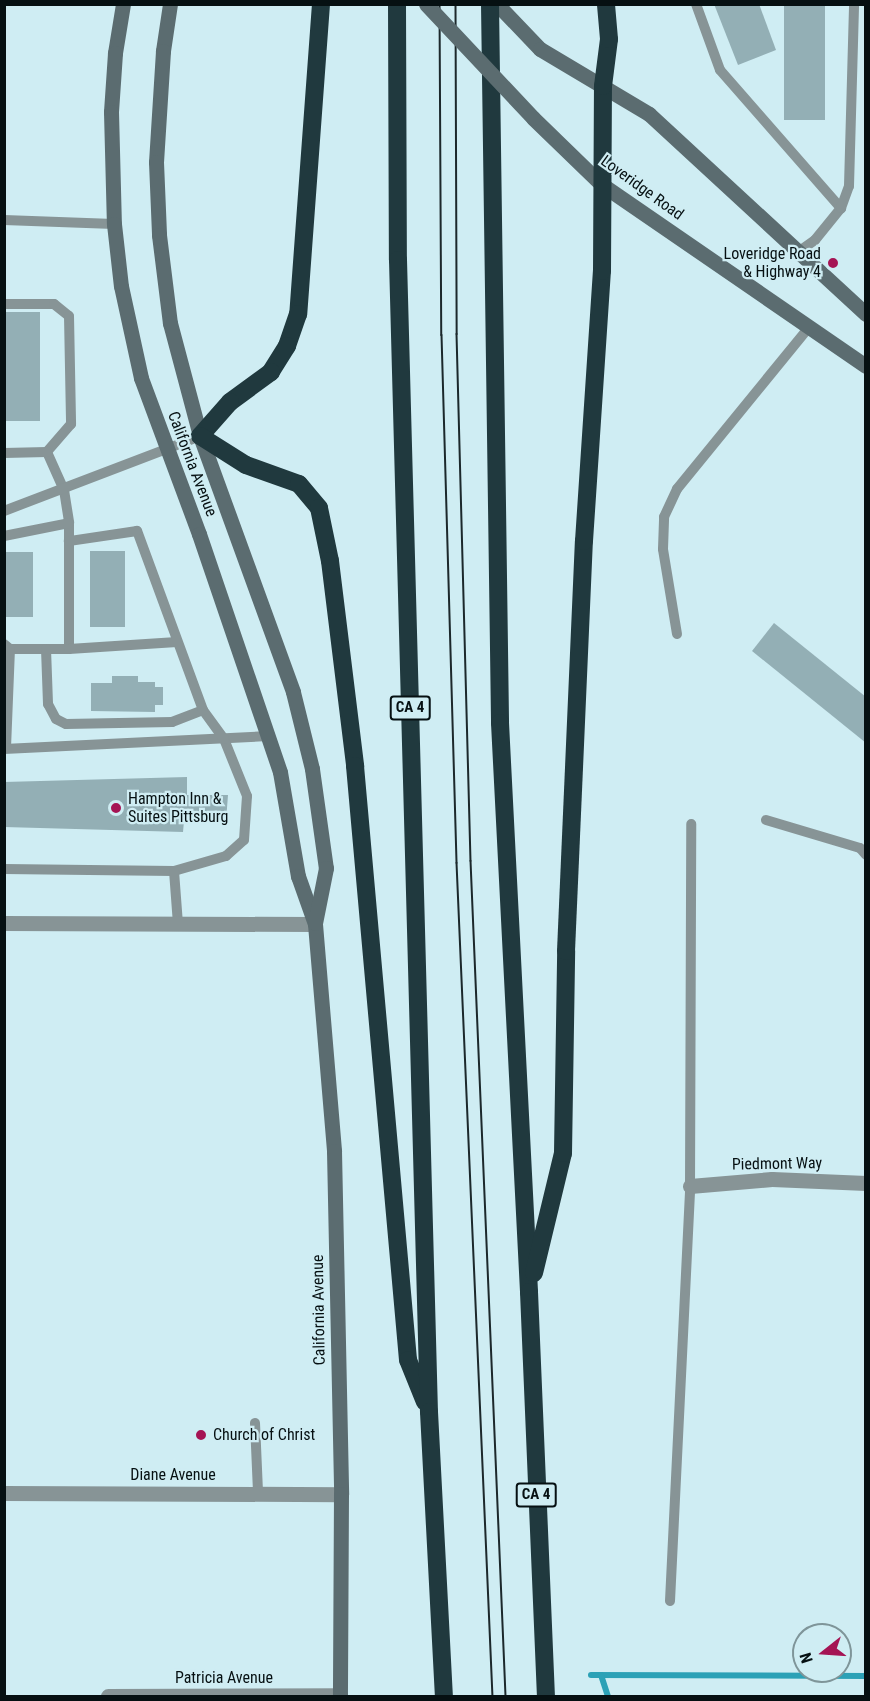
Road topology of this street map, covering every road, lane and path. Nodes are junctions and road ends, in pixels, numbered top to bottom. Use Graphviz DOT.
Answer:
graph roads {
  1 [pos="123,4"];
  2 [pos="170,4"];
  3 [pos="321,4"];
  4 [pos="398,4"];
  5 [pos="426,4"];
  6 [pos="490,4"];
  7 [pos="498,4"];
  8 [pos="606,4"];
  9 [pos="696,4"];
  10 [pos="854,4"];
  11 [pos="603,86"];
  12 [pos="601,184"];
  13 [pos="842,208"];
  14 [pos="4,220"];
  15 [pos="114,224"];
  16 [pos="798,252"];
  17 [pos="4,304"];
  18 [pos="866,314"];
  19 [pos="809,327"];
  20 [pos="866,366"];
  21 [pos="200,436"];
  22 [pos="166,450"];
  23 [pos="47,452"];
  24 [pos="4,453"];
  25 [pos="64,490"];
  26 [pos="4,511"];
  27 [pos="69,523"];
  28 [pos="4,536"];
  29 [pos="69,541"];
  30 [pos="676,634"];
  31 [pos="177,642"];
  32 [pos="7,646"];
  33 [pos="46,649"];
  34 [pos="69,649"];
  35 [pos="203,710"];
  36 [pos="268,736"];
  37 [pos="224,739"];
  38 [pos="5,749"];
  39 [pos="766,820"];
  40 [pos="691,824"];
  41 [pos="866,855"];
  42 [pos="4,869"];
  43 [pos="174,871"];
  44 [pos="4,923"];
  45 [pos="178,924"];
  46 [pos="315,924"];
  47 [pos="866,1183"];
  48 [pos="690,1186"];
  49 [pos="529,1293"];
  50 [pos="429,1412"];
  51 [pos="255,1423"];
  52 [pos="4,1493"];
  53 [pos="258,1493"];
  54 [pos="341,1494"];
  55 [pos="670,1601"];
  56 [pos="108,1696"];
  57 [pos="340,1696"];
  58 [pos="444,1696"];
  59 [pos="546,1696"];
  1 -- 15 [label="main road, California Avenue"];
  2 -- 21 [label="main road, California Avenue"];
  3 -- 21 [label="highway"];
  4 -- 50 [label="highway, CA 4"];
  5 -- 12 [label="main road, Loveridge Road, bridge"];
  6 -- 49 [label="highway, CA 4"];
  7 -- 11 [label="main road"];
  8 -- 11 [label="highway"];
  9 -- 13 [label="lane"];
  10 -- 13 [label="lane"];
  11 -- 12 [label="highway"];
  11 -- 16 [label="main road"];
  12 -- 19 [label="main road, Loveridge Road"];
  12 -- 49 [label="highway"];
  13 -- 16 [label="lane"];
  14 -- 15 [label="lane"];
  15 -- 22 [label="main road, California Avenue"];
  16 -- 18 [label="main road"];
  17 -- 23 [label="lane"];
  19 -- 20 [label="main road, Loveridge Road"];
  19 -- 30 [label="lane"];
  21 -- 22 [label="lane"];
  21 -- 46 [label="main road, California Avenue"];
  21 -- 50 [label="highway"];
  22 -- 25 [label="lane"];
  22 -- 36 [label="main road, California Avenue"];
  23 -- 24 [label="lane"];
  23 -- 25 [label="lane"];
  25 -- 26 [label="lane"];
  25 -- 27 [label="lane"];
  27 -- 28 [label="lane"];
  27 -- 29 [label="lane"];
  29 -- 31 [label="lane"];
  29 -- 34 [label="lane"];
  31 -- 34 [label="lane"];
  31 -- 35 [label="lane"];
  32 -- 33 [label="lane"];
  32 -- 38 [label="lane"];
  33 -- 34 [label="lane"];
  33 -- 35 [label="lane"];
  35 -- 37 [label="lane"];
  36 -- 37 [label="lane"];
  36 -- 46 [label="main road, California Avenue"];
  37 -- 38 [label="lane"];
  37 -- 43 [label="lane"];
  39 -- 41 [label="lane"];
  40 -- 48 [label="lane"];
  42 -- 43 [label="lane"];
  43 -- 45 [label="lane"];
  44 -- 45 [label="street"];
  45 -- 46 [label="street"];
  46 -- 54 [label="main road, California Avenue"];
  47 -- 48 [label="street, Piedmont Way"];
  48 -- 55 [label="lane"];
  49 -- 59 [label="highway, CA 4"];
  50 -- 58 [label="highway, CA 4"];
  51 -- 53 [label="lane"];
  52 -- 53 [label="street, Diane Avenue"];
  53 -- 54 [label="street, Diane Avenue"];
  54 -- 57 [label="main road, California Avenue"];
  56 -- 57 [label="street, Patricia Avenue"];
}
